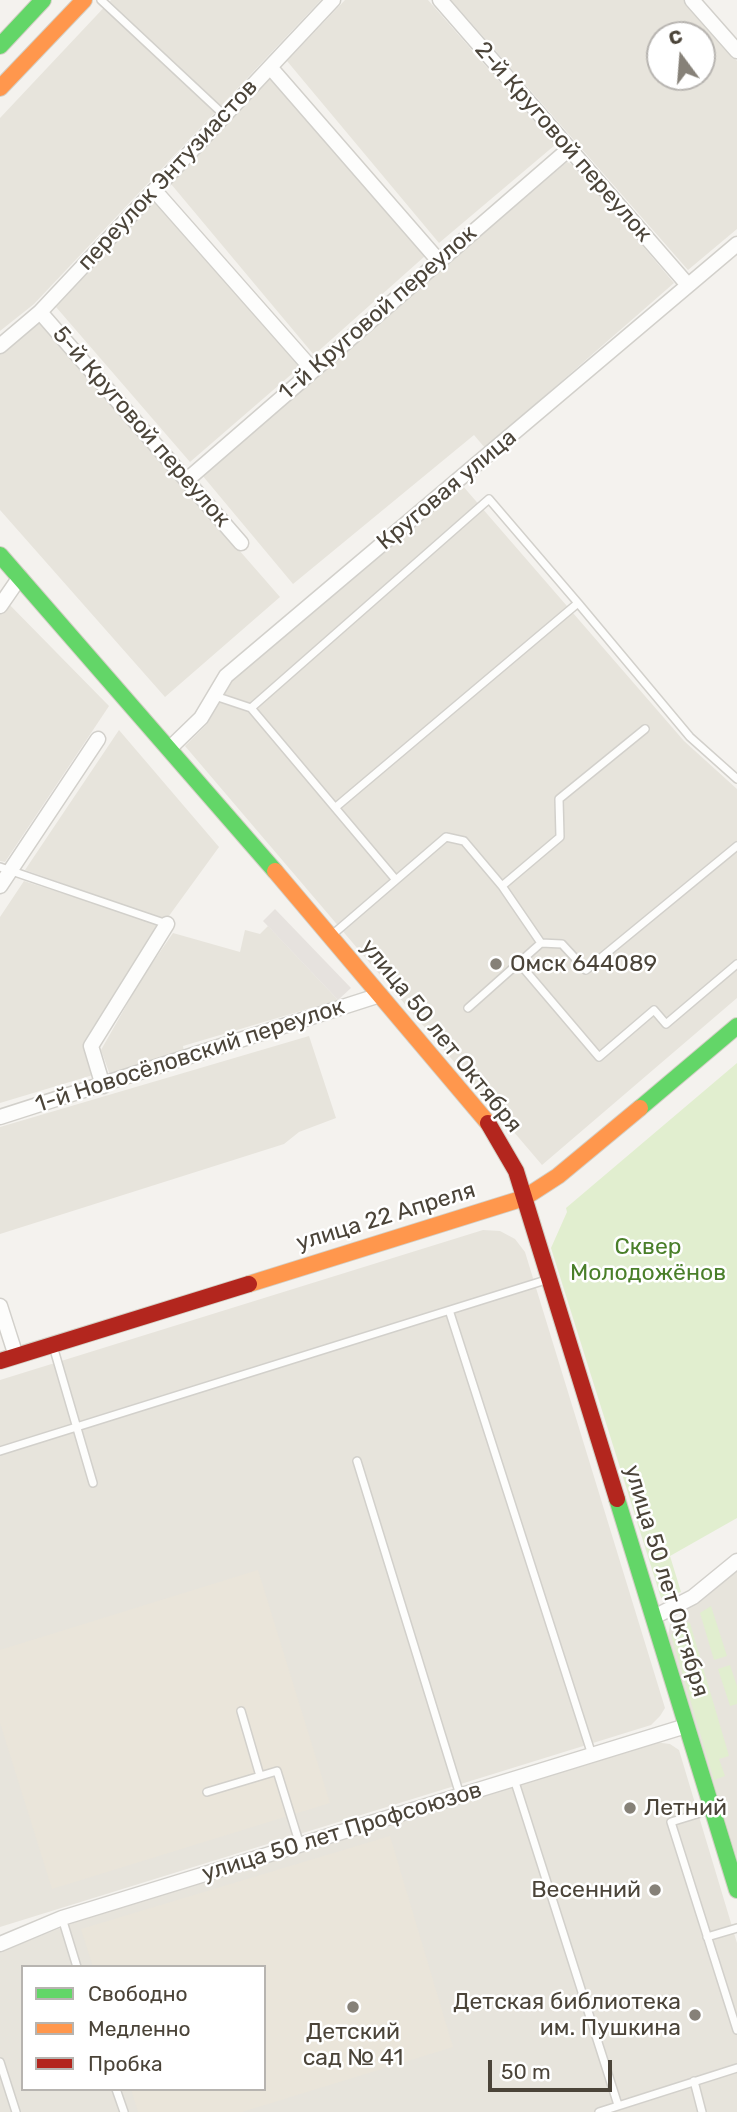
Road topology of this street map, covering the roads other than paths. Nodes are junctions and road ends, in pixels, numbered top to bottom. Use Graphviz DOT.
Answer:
graph roads {
  1 [pos="43,0"];
  2 [pos="84,0"];
  3 [pos="101,0"];
  4 [pos="333,0"];
  5 [pos="440,0"];
  6 [pos="692,0"];
  7 [pos="0,46"];
  8 [pos="737,51"];
  9 [pos="270,67"];
  10 [pos="0,88"];
  11 [pos="223,114"];
  12 [pos="569,149"];
  13 [pos="155,191"];
  14 [pos="737,244"];
  15 [pos="438,260"];
  16 [pos="687,284"];
  17 [pos="40,312"];
  18 [pos="0,346"];
  19 [pos="312,369"];
  20 [pos="188,479"];
  21 [pos="241,543"];
  22 [pos="0,555"];
  23 [pos="20,577"];
  24 [pos="578,603"];
  25 [pos="0,606"];
  26 [pos="215,696"];
  27 [pos="251,708"];
  28 [pos="645,729"];
  29 [pos="98,739"];
  30 [pos="170,748"];
  31 [pos="737,779"];
  32 [pos="336,807"];
  33 [pos="737,846"];
  34 [pos="5,869"];
  35 [pos="396,880"];
  36 [pos="0,886"];
  37 [pos="502,886"];
  38 [pos="167,924"];
  39 [pos="331,935"];
  40 [pos="541,943"];
  41 [pos="519,963"];
  42 [pos="737,964"];
  43 [pos="380,995"];
  44 [pos="468,1008"];
  45 [pos="737,1026"];
  46 [pos="103,1086"];
  47 [pos="0,1117"];
  48 [pos="524,1198"];
  49 [pos="550,1279"];
  50 [pos="0,1306"];
  51 [pos="450,1313"];
  52 [pos="52,1345"];
  53 [pos="8,1359"];
  54 [pos="76,1428"];
  55 [pos="0,1451"];
  56 [pos="357,1461"];
  57 [pos="93,1483"];
  58 [pos="737,1561"];
  59 [pos="654,1617"];
  60 [pos="241,1712"];
  61 [pos="686,1726"];
  62 [pos="592,1755"];
  63 [pos="260,1776"];
  64 [pos="513,1779"];
  65 [pos="207,1792"];
  66 [pos="460,1796"];
  67 [pos="712,1809"];
  68 [pos="300,1845"];
  69 [pos="732,1854"];
  70 [pos="737,1890"];
  71 [pos="62,1918"];
  72 [pos="737,1928"];
  73 [pos="707,1937"];
  74 [pos="0,1944"];
  75 [pos="76,1965"];
  76 [pos="737,2029"];
  77 [pos="0,2062"];
  78 [pos="737,2068"];
  79 [pos="694,2081"];
  80 [pos="117,2091"];
  81 [pos="618,2105"];
  82 [pos="16,2112"];
  83 [pos="124,2112"];
  84 [pos="599,2112"];
  85 [pos="702,2112"];
  1 -- 7 [label="street"];
  2 -- 10 [label="street"];
  3 -- 11 [label="lane"];
  4 -- 9 [label="street, переулок Энтузиастов"];
  5 -- 12 [label="street, 2-й Круговой переулок"];
  6 -- 8 [label="street"];
  9 -- 11 [label="street, переулок Энтузиастов"];
  9 -- 15 [label="street"];
  11 -- 13 [label="street, переулок Энтузиастов"];
  12 -- 15 [label="street, 1-й Круговой переулок"];
  12 -- 16 [label="street, 2-й Круговой переулок"];
  13 -- 17 [label="street, переулок Энтузиастов"];
  13 -- 19 [label="street"];
  14 -- 16 [label="street, Круговая улица"];
  15 -- 19 [label="street, 1-й Круговой переулок"];
  16 -- 26 [label="street, Круговая улица"];
  17 -- 18 [label="street, переулок Энтузиастов"];
  17 -- 20 [label="street, 5-й Круговой переулок"];
  19 -- 20 [label="street, 1-й Круговой переулок"];
  20 -- 21 [label="street, 5-й Круговой переулок"];
  22 -- 23 [label="street, улица 50 лет Октября"];
  23 -- 25 [label="street"];
  23 -- 30 [label="street, улица 50 лет Октября"];
  24 -- 27 [label="lane"];
  24 -- 31 [label="lane"];
  24 -- 32 [label="lane"];
  26 -- 27 [label="lane"];
  26 -- 30 [label="street, Круговая улица"];
  27 -- 32 [label="lane"];
  28 -- 37 [label="lane"];
  29 -- 34 [label="street"];
  30 -- 39 [label="street, улица 50 лет Октября"];
  32 -- 35 [label="lane"];
  33 -- 40 [label="lane"];
  34 -- 36 [label="street"];
  34 -- 38 [label="lane"];
  35 -- 37 [label="lane"];
  35 -- 39 [label="lane"];
  37 -- 40 [label="lane"];
  38 -- 46 [label="street"];
  39 -- 43 [label="street, улица 50 лет Октября"];
  40 -- 41 [label="lane"];
  41 -- 42 [label="lane"];
  41 -- 44 [label="lane"];
  43 -- 46 [label="street, 1-й Новосёловский переулок"];
  43 -- 48 [label="street, улица 50 лет Октября"];
  45 -- 48 [label="street, улица 22 Апреля"];
  46 -- 47 [label="street, 1-й Новосёловский переулок"];
  48 -- 49 [label="street, улица 50 лет Октября"];
  48 -- 52 [label="street, улица 22 Апреля"];
  49 -- 51 [label="lane"];
  49 -- 59 [label="street, улица 50 лет Октября"];
  50 -- 53 [label="street"];
  51 -- 54 [label="lane"];
  51 -- 62 [label="lane"];
  52 -- 53 [label="street, улица 22 Апреля"];
  52 -- 54 [label="lane"];
  54 -- 55 [label="lane"];
  54 -- 57 [label="lane"];
  56 -- 66 [label="lane"];
  58 -- 59 [label="street"];
  59 -- 61 [label="street, улица 50 лет Октября"];
  60 -- 63 [label="lane"];
  61 -- 62 [label="street, улица 50 лет Профсоюзов"];
  61 -- 67 [label="street, улица 50 лет Октября"];
  62 -- 64 [label="street, улица 50 лет Профсоюзов"];
  63 -- 65 [label="lane"];
  63 -- 68 [label="lane"];
  64 -- 66 [label="street, улица 50 лет Профсоюзов"];
  64 -- 81 [label="lane"];
  66 -- 68 [label="street, улица 50 лет Профсоюзов"];
  67 -- 69 [label="street, улица 50 лет Октября"];
  67 -- 73 [label="lane"];
  68 -- 71 [label="street, улица 50 лет Профсоюзов"];
  69 -- 70 [label="street, улица 50 лет Октября"];
  71 -- 74 [label="street, улица 50 лет Профсоюзов"];
  71 -- 75 [label="lane"];
  72 -- 73 [label="lane"];
  73 -- 76 [label="lane"];
  77 -- 82 [label="lane"];
  78 -- 79 [label="lane"];
  79 -- 81 [label="lane"];
  79 -- 85 [label="lane"];
  80 -- 83 [label="lane"];
  81 -- 84 [label="lane"];
}
